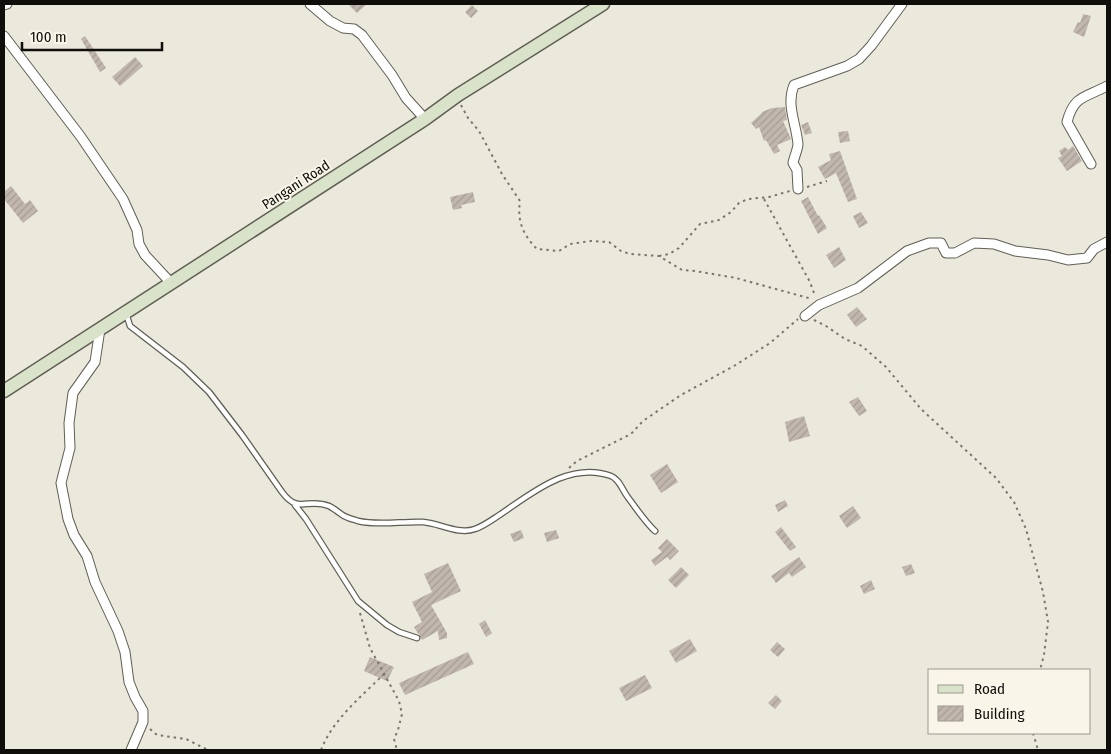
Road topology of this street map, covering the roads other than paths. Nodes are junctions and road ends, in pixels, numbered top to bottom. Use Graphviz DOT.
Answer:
graph roads {
  1 [pos="310,4"];
  2 [pos="604,4"];
  3 [pos="902,4"];
  4 [pos="4,36"];
  5 [pos="1107,86"];
  6 [pos="425,119"];
  7 [pos="1091,164"];
  8 [pos="798,189"];
  9 [pos="1107,242"];
  10 [pos="171,283"];
  11 [pos="125,312"];
  12 [pos="805,316"];
  13 [pos="100,329"];
  14 [pos="4,391"];
  15 [pos="294,504"];
  16 [pos="655,532"];
  17 [pos="417,638"];
  18 [pos="131,750"];
  1 -- 6 [label="street"];
  2 -- 6 [label="main road, Pangani Road"];
  3 -- 8 [label="street"];
  4 -- 10 [label="street"];
  5 -- 7 [label="street"];
  6 -- 10 [label="main road, Pangani Road"];
  9 -- 12 [label="street"];
  10 -- 11 [label="main road, Pangani Road"];
  11 -- 13 [label="main road, Pangani Road"];
  11 -- 15 [label="lane"];
  13 -- 14 [label="main road, Pangani Road"];
  13 -- 18 [label="street"];
  15 -- 16 [label="lane"];
  15 -- 17 [label="lane"];
}
